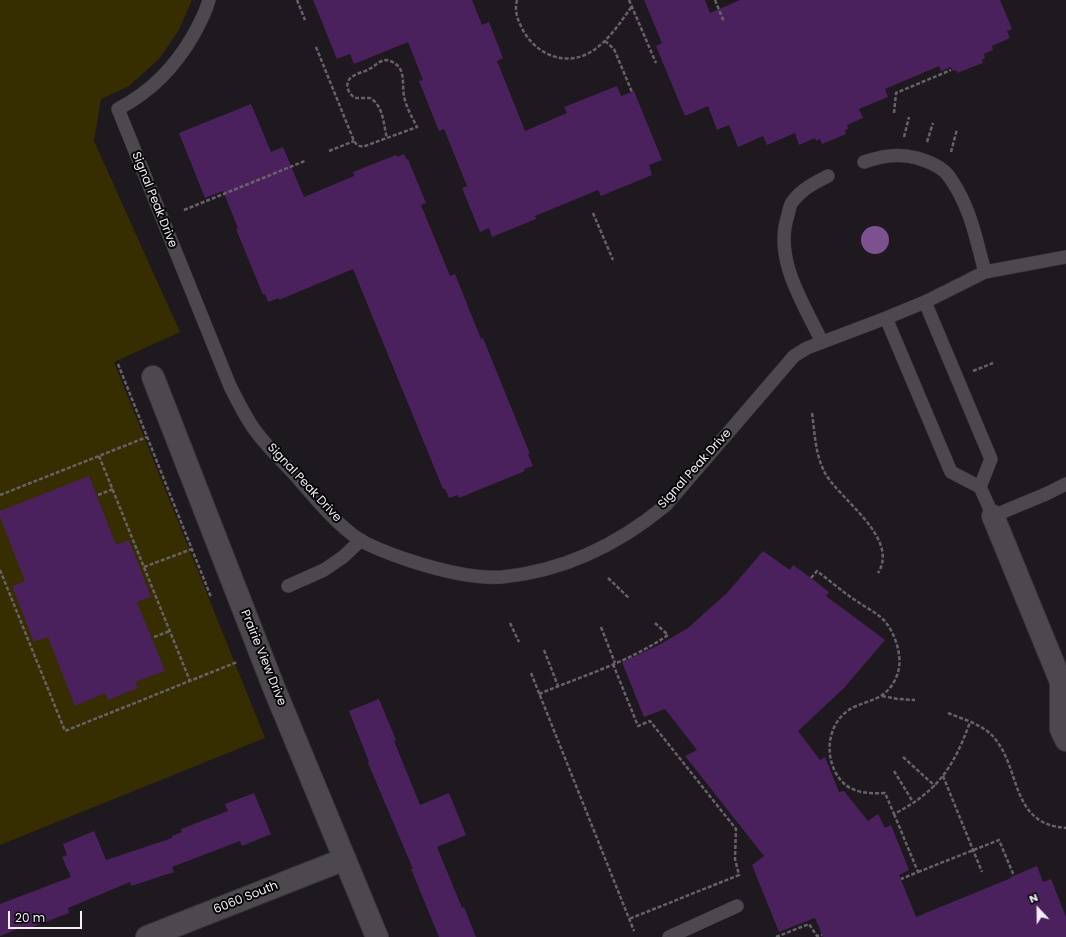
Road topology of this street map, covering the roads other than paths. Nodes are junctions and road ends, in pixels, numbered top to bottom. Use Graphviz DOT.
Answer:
graph roads {
  1 [pos="209,0"];
  2 [pos="864,162"];
  3 [pos="828,176"];
  4 [pos="1066,258"];
  5 [pos="985,272"];
  6 [pos="925,302"];
  7 [pos="886,318"];
  8 [pos="822,342"];
  9 [pos="153,377"];
  10 [pos="1066,484"];
  11 [pos="980,487"];
  12 [pos="993,516"];
  13 [pos="361,540"];
  14 [pos="288,586"];
  15 [pos="1063,685"];
  16 [pos="1066,740"];
  17 [pos="345,859"];
  18 [pos="737,906"];
  19 [pos="147,937"];
  20 [pos="377,937"];
  21 [pos="669,937"];
  1 -- 13 [label="lane, Signal Peak Drive"];
  2 -- 5 [label="lane"];
  3 -- 8 [label="lane"];
  4 -- 5 [label="lane"];
  5 -- 6 [label="lane, Signal Peak Drive"];
  6 -- 7 [label="lane, Signal Peak Drive"];
  6 -- 11 [label="lane"];
  7 -- 8 [label="lane, Signal Peak Drive"];
  7 -- 11 [label="lane"];
  8 -- 13 [label="lane, Signal Peak Drive"];
  9 -- 17 [label="street, Prairie View Drive"];
  10 -- 12 [label="lane"];
  11 -- 12 [label="lane"];
  12 -- 15 [label="street"];
  13 -- 14 [label="lane"];
  15 -- 16 [label="street"];
  17 -- 19 [label="street, 6060 South"];
  17 -- 20 [label="street, Prairie View Drive"];
  18 -- 21 [label="lane"];
}
